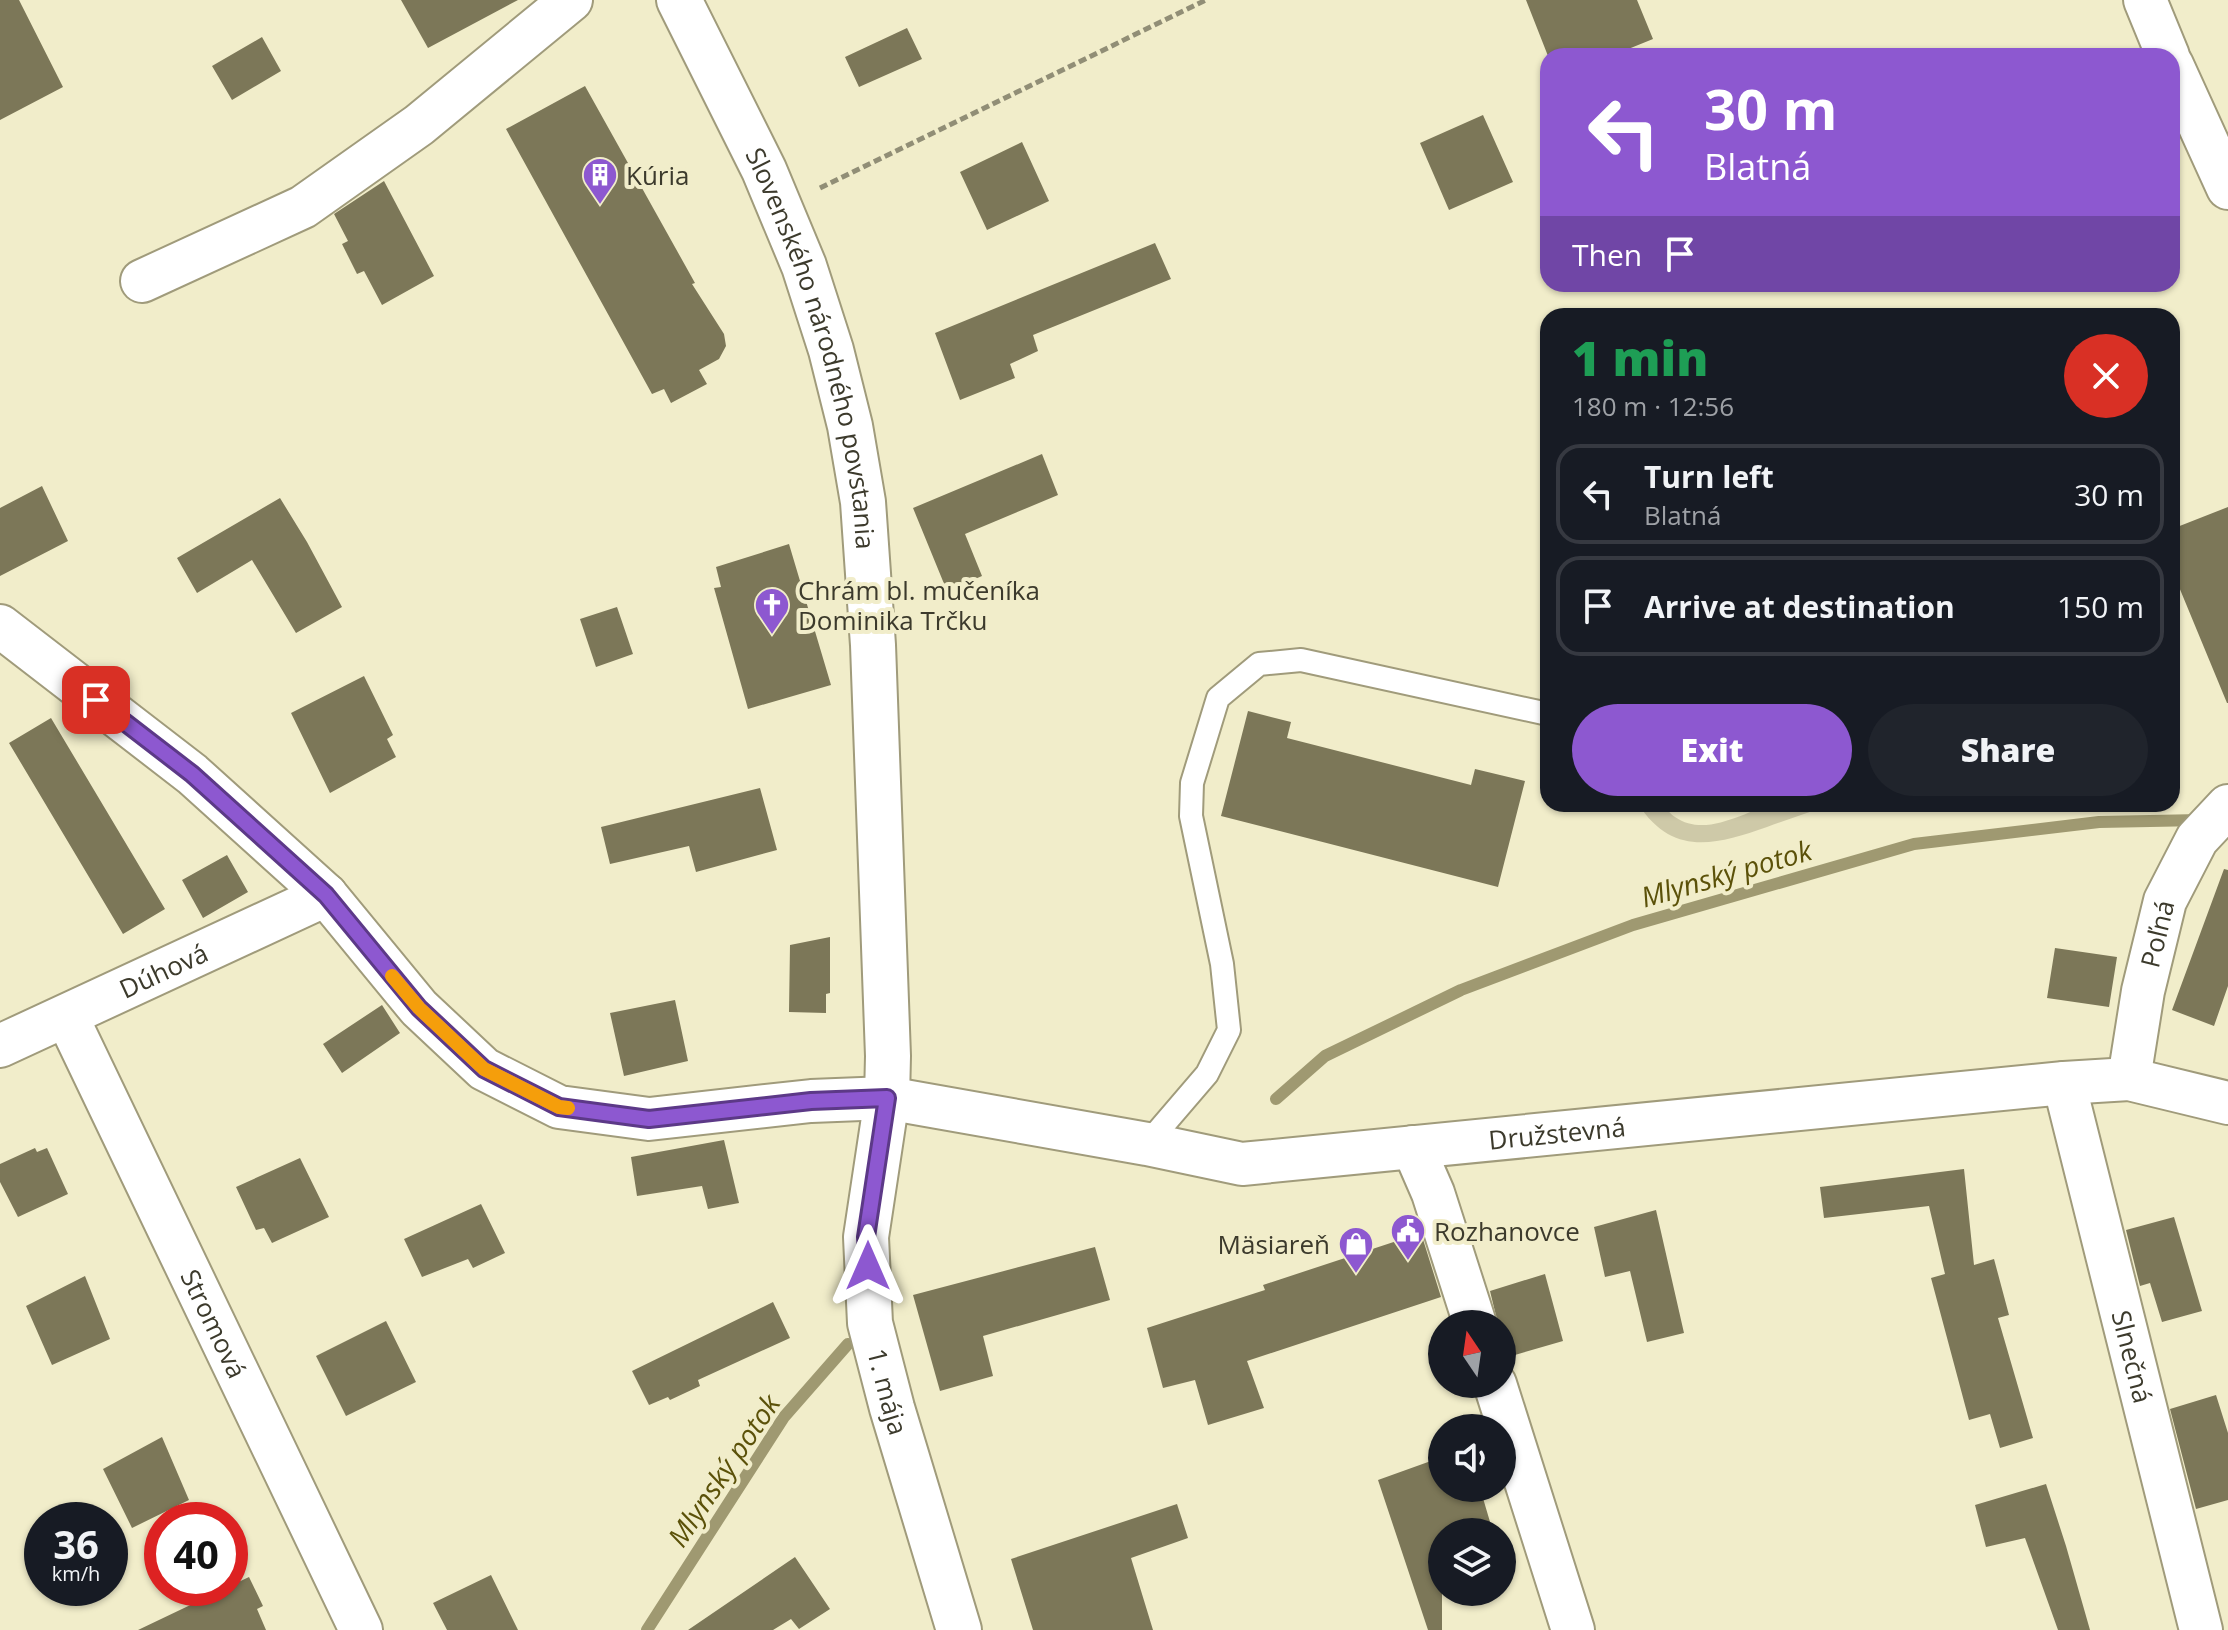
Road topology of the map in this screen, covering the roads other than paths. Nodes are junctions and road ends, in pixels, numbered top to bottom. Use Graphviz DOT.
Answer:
graph roads {
  1 [pos="571,0"];
  2 [pos="679,0"];
  3 [pos="2145,0"];
  4 [pos="2165,48"];
  5 [pos="2180,83"];
  6 [pos="2228,188"];
  7 [pos="142,281"];
  8 [pos="0,626"];
  9 [pos="1540,712"];
  10 [pos="2228,806"];
  11 [pos="326,895"];
  12 [pos="67,1017"];
  13 [pos="0,1046"];
  14 [pos="2129,1079"];
  15 [pos="2064,1083"];
  16 [pos="887,1098"];
  17 [pos="2228,1103"];
  18 [pos="1147,1144"];
  19 [pos="1413,1147"];
  20 [pos="1471,1310"];
  21 [pos="1499,1398"];
  22 [pos="361,1630"];
  23 [pos="959,1630"];
  24 [pos="1573,1630"];
  25 [pos="2201,1630"];
  1 -- 7 [label="street"];
  2 -- 16 [label="street, Slovenského národného povstania"];
  3 -- 4 [label="street"];
  5 -- 6 [label="street"];
  8 -- 11 [label="street, Družstevná"];
  9 -- 18 [label="lane"];
  10 -- 14 [label="street, Poľná"];
  11 -- 12 [label="street, Dúhová"];
  11 -- 16 [label="street, Družstevná"];
  12 -- 13 [label="street, Dúhová"];
  12 -- 22 [label="street, Stromová"];
  14 -- 15 [label="street, Družstevná"];
  14 -- 17 [label="street, Družstevná"];
  15 -- 19 [label="street, Družstevná"];
  15 -- 25 [label="street, Slnečná"];
  16 -- 18 [label="street, Družstevná"];
  16 -- 23 [label="street, 1. mája"];
  18 -- 19 [label="street, Družstevná"];
  19 -- 20 [label="street"];
  21 -- 24 [label="street"];
}
